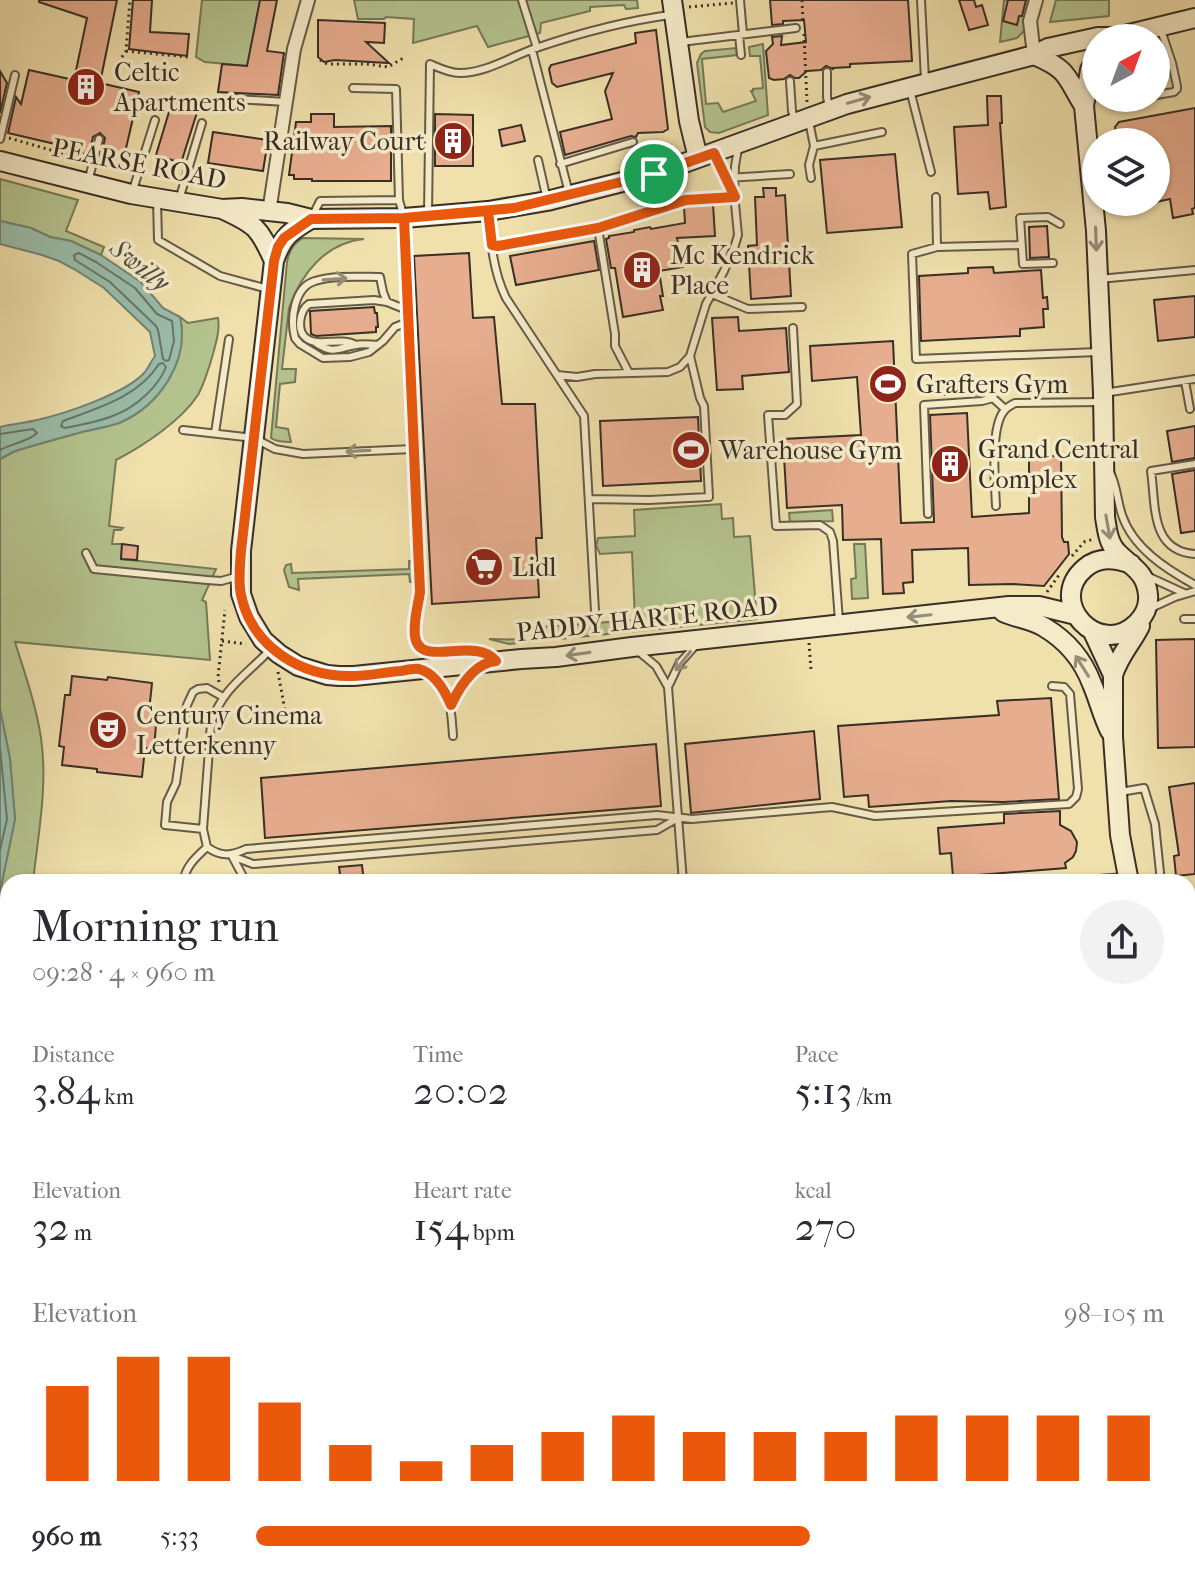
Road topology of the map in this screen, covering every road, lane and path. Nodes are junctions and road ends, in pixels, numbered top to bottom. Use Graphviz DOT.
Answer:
graph roads {
  1 [pos="130,0"];
  2 [pos="308,0"];
  3 [pos="522,0"];
  4 [pos="802,0"];
  5 [pos="921,0"];
  6 [pos="1036,0"];
  7 [pos="740,1"];
  8 [pos="678,7"];
  9 [pos="1195,18"];
  10 [pos="1170,24"];
  11 [pos="796,28"];
  12 [pos="741,34"];
  13 [pos="1082,41"];
  14 [pos="677,42"];
  15 [pos="534,49"];
  16 [pos="126,51"];
  17 [pos="741,55"];
  18 [pos="1034,55"];
  19 [pos="188,57"];
  20 [pos="405,57"];
  21 [pos="1170,57"];
  22 [pos="320,60"];
  23 [pos="1172,63"];
  24 [pos="115,67"];
  25 [pos="827,72"];
  26 [pos="15,75"];
  27 [pos="790,81"];
  28 [pos="917,84"];
  29 [pos="353,88"];
  30 [pos="1170,93"];
  31 [pos="235,99"];
  32 [pos="286,102"];
  33 [pos="1082,102"];
  34 [pos="830,110"];
  35 [pos="1085,112"];
  36 [pos="804,115"];
  37 [pos="155,120"];
  38 [pos="202,123"];
  39 [pos="882,132"];
  40 [pos="8,138"];
  41 [pos="0,139"];
  42 [pos="99,139"];
  43 [pos="633,142"];
  44 [pos="740,143"];
  45 [pos="814,146"];
  46 [pos="706,156"];
  47 [pos="538,160"];
  48 [pos="0,161"];
  49 [pos="93,161"];
  50 [pos="560,164"];
  51 [pos="931,172"];
  52 [pos="790,174"];
  53 [pos="731,178"];
  54 [pos="811,178"];
  55 [pos="87,184"];
  56 [pos="131,194"];
  57 [pos="570,195"];
  58 [pos="735,195"];
  59 [pos="936,197"];
  60 [pos="157,198"];
  61 [pos="547,201"];
  62 [pos="178,202"];
  63 [pos="222,209"];
  64 [pos="402,209"];
  65 [pos="488,211"];
  66 [pos="269,212"];
  67 [pos="428,216"];
  68 [pos="311,219"];
  69 [pos="1060,224"];
  70 [pos="598,228"];
  71 [pos="492,245"];
  72 [pos="1021,245"];
  73 [pos="937,247"];
  74 [pos="274,261"];
  75 [pos="1053,263"];
  76 [pos="1195,270"];
  77 [pos="1098,279"];
  78 [pos="271,290"];
  79 [pos="712,294"];
  80 [pos="387,302"];
  81 [pos="802,307"];
  82 [pos="407,310"];
  83 [pos="408,322"];
  84 [pos="793,328"];
  85 [pos="229,339"];
  86 [pos="378,345"];
  87 [pos="1101,352"];
  88 [pos="690,356"];
  89 [pos="629,373"];
  90 [pos="557,375"];
  91 [pos="1195,379"];
  92 [pos="1185,381"];
  93 [pos="934,383"];
  94 [pos="993,398"];
  95 [pos="1103,398"];
  96 [pos="1005,409"];
  97 [pos="1190,409"];
  98 [pos="183,430"];
  99 [pos="215,433"];
  100 [pos="254,438"];
  101 [pos="413,449"];
  102 [pos="1105,461"];
  103 [pos="1195,464"];
  104 [pos="590,499"];
  105 [pos="996,506"];
  106 [pos="928,514"];
  107 [pos="1097,539"];
  108 [pos="86,553"];
  109 [pos="1195,554"];
  110 [pos="1136,568"];
  111 [pos="240,576"];
  112 [pos="1195,588"];
  113 [pos="1048,592"];
  114 [pos="1185,594"];
  115 [pos="997,608"];
  116 [pos="225,610"];
  117 [pos="595,611"];
  118 [pos="1076,615"];
  119 [pos="1143,615"];
  120 [pos="1184,619"];
  121 [pos="1195,619"];
  122 [pos="839,625"];
  123 [pos="1093,632"];
  124 [pos="704,639"];
  125 [pos="809,639"];
  126 [pos="222,641"];
  127 [pos="251,645"];
  128 [pos="632,647"];
  129 [pos="272,648"];
  130 [pos="491,662"];
  131 [pos="277,668"];
  132 [pos="419,668"];
  133 [pos="811,670"];
  134 [pos="1113,675"];
  135 [pos="1052,686"];
  136 [pos="668,687"];
  137 [pos="223,697"];
  138 [pos="451,705"];
  139 [pos="286,716"];
  140 [pos="453,736"];
  141 [pos="1113,737"];
  142 [pos="1116,792"];
  143 [pos="679,817"];
  144 [pos="203,829"];
  145 [pos="207,847"];
  146 [pos="232,856"];
  147 [pos="185,874"];
  148 [pos="242,874"];
  149 [pos="683,874"];
  150 [pos="1127,874"];
  151 [pos="1160,874"];
  1 -- 16 [label="path"];
  2 -- 32 [label="street"];
  3 -- 15 [label="lane"];
  4 -- 36 [label="path"];
  5 -- 28 [label="lane"];
  6 -- 18 [label="street"];
  7 -- 8 [label="path"];
  7 -- 12 [label="lane"];
  8 -- 14 [label="main road"];
  8 -- 15 [label="lane"];
  9 -- 10 [label="main road, PEARSE ROAD"];
  11 -- 12 [label="lane"];
  12 -- 14 [label="lane"];
  12 -- 17 [label="lane"];
  13 -- 18 [label="main road, PEARSE ROAD"];
  14 -- 46 [label="main road"];
  15 -- 50 [label="lane"];
  15 -- 67 [label="lane"];
  16 -- 19 [label="path"];
  16 -- 24 [label="path"];
  18 -- 28 [label="main road, PEARSE ROAD"];
  18 -- 33 [label="main road"];
  20 -- 22 [label="path"];
  21 -- 23 [label="lane"];
  23 -- 30 [label="lane"];
  25 -- 34 [label="lane"];
  26 -- 41 [label="lane"];
  27 -- 36 [label="lane"];
  34 -- 28 [label="main road, PEARSE ROAD, one-way"];
  28 -- 51 [label="lane"];
  29 -- 64 [label="lane"];
  31 -- 32 [label="lane"];
  32 -- 66 [label="street"];
  34 -- 36 [label="main road, PEARSE ROAD"];
  35 -- 77 [label="main road, one-way"];
  36 -- 44 [label="main road, PEARSE ROAD"];
  36 -- 45 [label="lane"];
  37 -- 56 [label="lane"];
  38 -- 62 [label="lane"];
  39 -- 45 [label="lane"];
  40 -- 49 [label="path"];
  42 -- 49 [label="lane"];
  43 -- 50 [label="lane"];
  44 -- 46 [label="main road, PEARSE ROAD"];
  44 -- 53 [label="lane"];
  45 -- 54 [label="lane"];
  46 -- 53 [label="lane"];
  46 -- 57 [label="main road, PEARSE ROAD"];
  47 -- 61 [label="lane"];
  48 -- 55 [label="main road, PEARSE ROAD"];
  49 -- 55 [label="lane"];
  50 -- 57 [label="lane"];
  52 -- 53 [label="lane"];
  53 -- 58 [label="lane"];
  55 -- 56 [label="main road, PEARSE ROAD"];
  56 -- 60 [label="main road, PEARSE ROAD"];
  57 -- 61 [label="main road, PEARSE ROAD"];
  58 -- 70 [label="lane"];
  58 -- 79 [label="lane"];
  59 -- 73 [label="lane"];
  60 -- 62 [label="main road, PEARSE ROAD"];
  60 -- 78 [label="lane"];
  61 -- 65 [label="main road, PEARSE ROAD"];
  62 -- 63 [label="main road, PEARSE ROAD"];
  63 -- 66 [label="main road, PEARSE ROAD"];
  63 -- 74 [label="main road"];
  64 -- 67 [label="main road, PEARSE ROAD"];
  64 -- 68 [label="main road, PEARSE ROAD"];
  64 -- 82 [label="lane"];
  65 -- 67 [label="main road, PEARSE ROAD"];
  65 -- 71 [label="lane"];
  66 -- 68 [label="main road, PEARSE ROAD"];
  68 -- 74 [label="main road"];
  69 -- 72 [label="lane"];
  70 -- 71 [label="lane"];
  70 -- 89 [label="lane"];
  71 -- 90 [label="lane"];
  72 -- 73 [label="lane"];
  72 -- 75 [label="lane"];
  73 -- 87 [label="lane"];
  74 -- 78 [label="main road, PADDY HARTE ROAD"];
  76 -- 77 [label="lane"];
  77 -- 87 [label="main road"];
  78 -- 100 [label="main road, PADDY HARTE ROAD"];
  79 -- 81 [label="lane"];
  79 -- 88 [label="lane"];
  80 -- 82 [label="lane"];
  80 -- 86 [label="lane"];
  86 -- 80 [label="lane, one-way"];
  82 -- 83 [label="lane"];
  83 -- 86 [label="lane"];
  83 -- 101 [label="lane"];
  84 -- 122 [label="lane"];
  85 -- 99 [label="lane"];
  87 -- 95 [label="main road"];
  88 -- 89 [label="lane"];
  88 -- 104 [label="lane"];
  89 -- 90 [label="lane"];
  90 -- 104 [label="lane"];
  91 -- 92 [label="lane"];
  92 -- 95 [label="lane"];
  92 -- 97 [label="lane"];
  93 -- 94 [label="lane"];
  94 -- 96 [label="lane"];
  94 -- 106 [label="lane"];
  95 -- 96 [label="lane"];
  95 -- 102 [label="main road"];
  96 -- 105 [label="lane"];
  98 -- 99 [label="lane"];
  99 -- 100 [label="lane"];
  101 -- 100 [label="lane, one-way"];
  100 -- 111 [label="main road, PADDY HARTE ROAD"];
  101 -- 130 [label="lane"];
  102 -- 110 [label="main road, one-way"];
  102 -- 112 [label="lane"];
  103 -- 109 [label="lane"];
  104 -- 117 [label="lane"];
  107 -- 113 [label="path"];
  108 -- 111 [label="lane"];
  110 -- 114 [label="lane"];
  110 -- 118 [label="main road"];
  110 -- 119 [label="main road"];
  111 -- 129 [label="main road, PADDY HARTE ROAD"];
  112 -- 114 [label="lane"];
  114 -- 119 [label="lane"];
  115 -- 118 [label="main road, PADDY HARTE ROAD"];
  115 -- 122 [label="main road, PADDY HARTE ROAD, one-way"];
  141 -- 115 [label="main road, one-way"];
  116 -- 126 [label="path"];
  118 -- 123 [label="main road"];
  119 -- 123 [label="main road"];
  119 -- 134 [label="main road"];
  120 -- 121 [label="lane"];
  122 -- 124 [label="main road, PADDY HARTE ROAD"];
  123 -- 134 [label="main road"];
  124 -- 128 [label="main road, PADDY HARTE ROAD"];
  124 -- 136 [label="lane, one-way"];
  125 -- 133 [label="path"];
  126 -- 127 [label="path"];
  126 -- 137 [label="path"];
  128 -- 130 [label="main road, PADDY HARTE ROAD, one-way"];
  128 -- 136 [label="lane"];
  129 -- 132 [label="main road, PADDY HARTE ROAD"];
  129 -- 137 [label="lane"];
  130 -- 132 [label="main road, PADDY HARTE ROAD"];
  130 -- 138 [label="lane"];
  131 -- 139 [label="path"];
  132 -- 138 [label="lane"];
  134 -- 141 [label="main road"];
  135 -- 143 [label="lane"];
  136 -- 143 [label="lane"];
  137 -- 144 [label="lane"];
  137 -- 144 [label="lane"];
  138 -- 140 [label="lane"];
  141 -- 142 [label="main road"];
  142 -- 150 [label="main road"];
  142 -- 151 [label="lane"];
  143 -- 146 [label="lane"];
  143 -- 146 [label="lane"];
  143 -- 149 [label="lane"];
  144 -- 145 [label="lane"];
  145 -- 146 [label="lane"];
  145 -- 147 [label="lane"];
  146 -- 148 [label="lane"];
}
